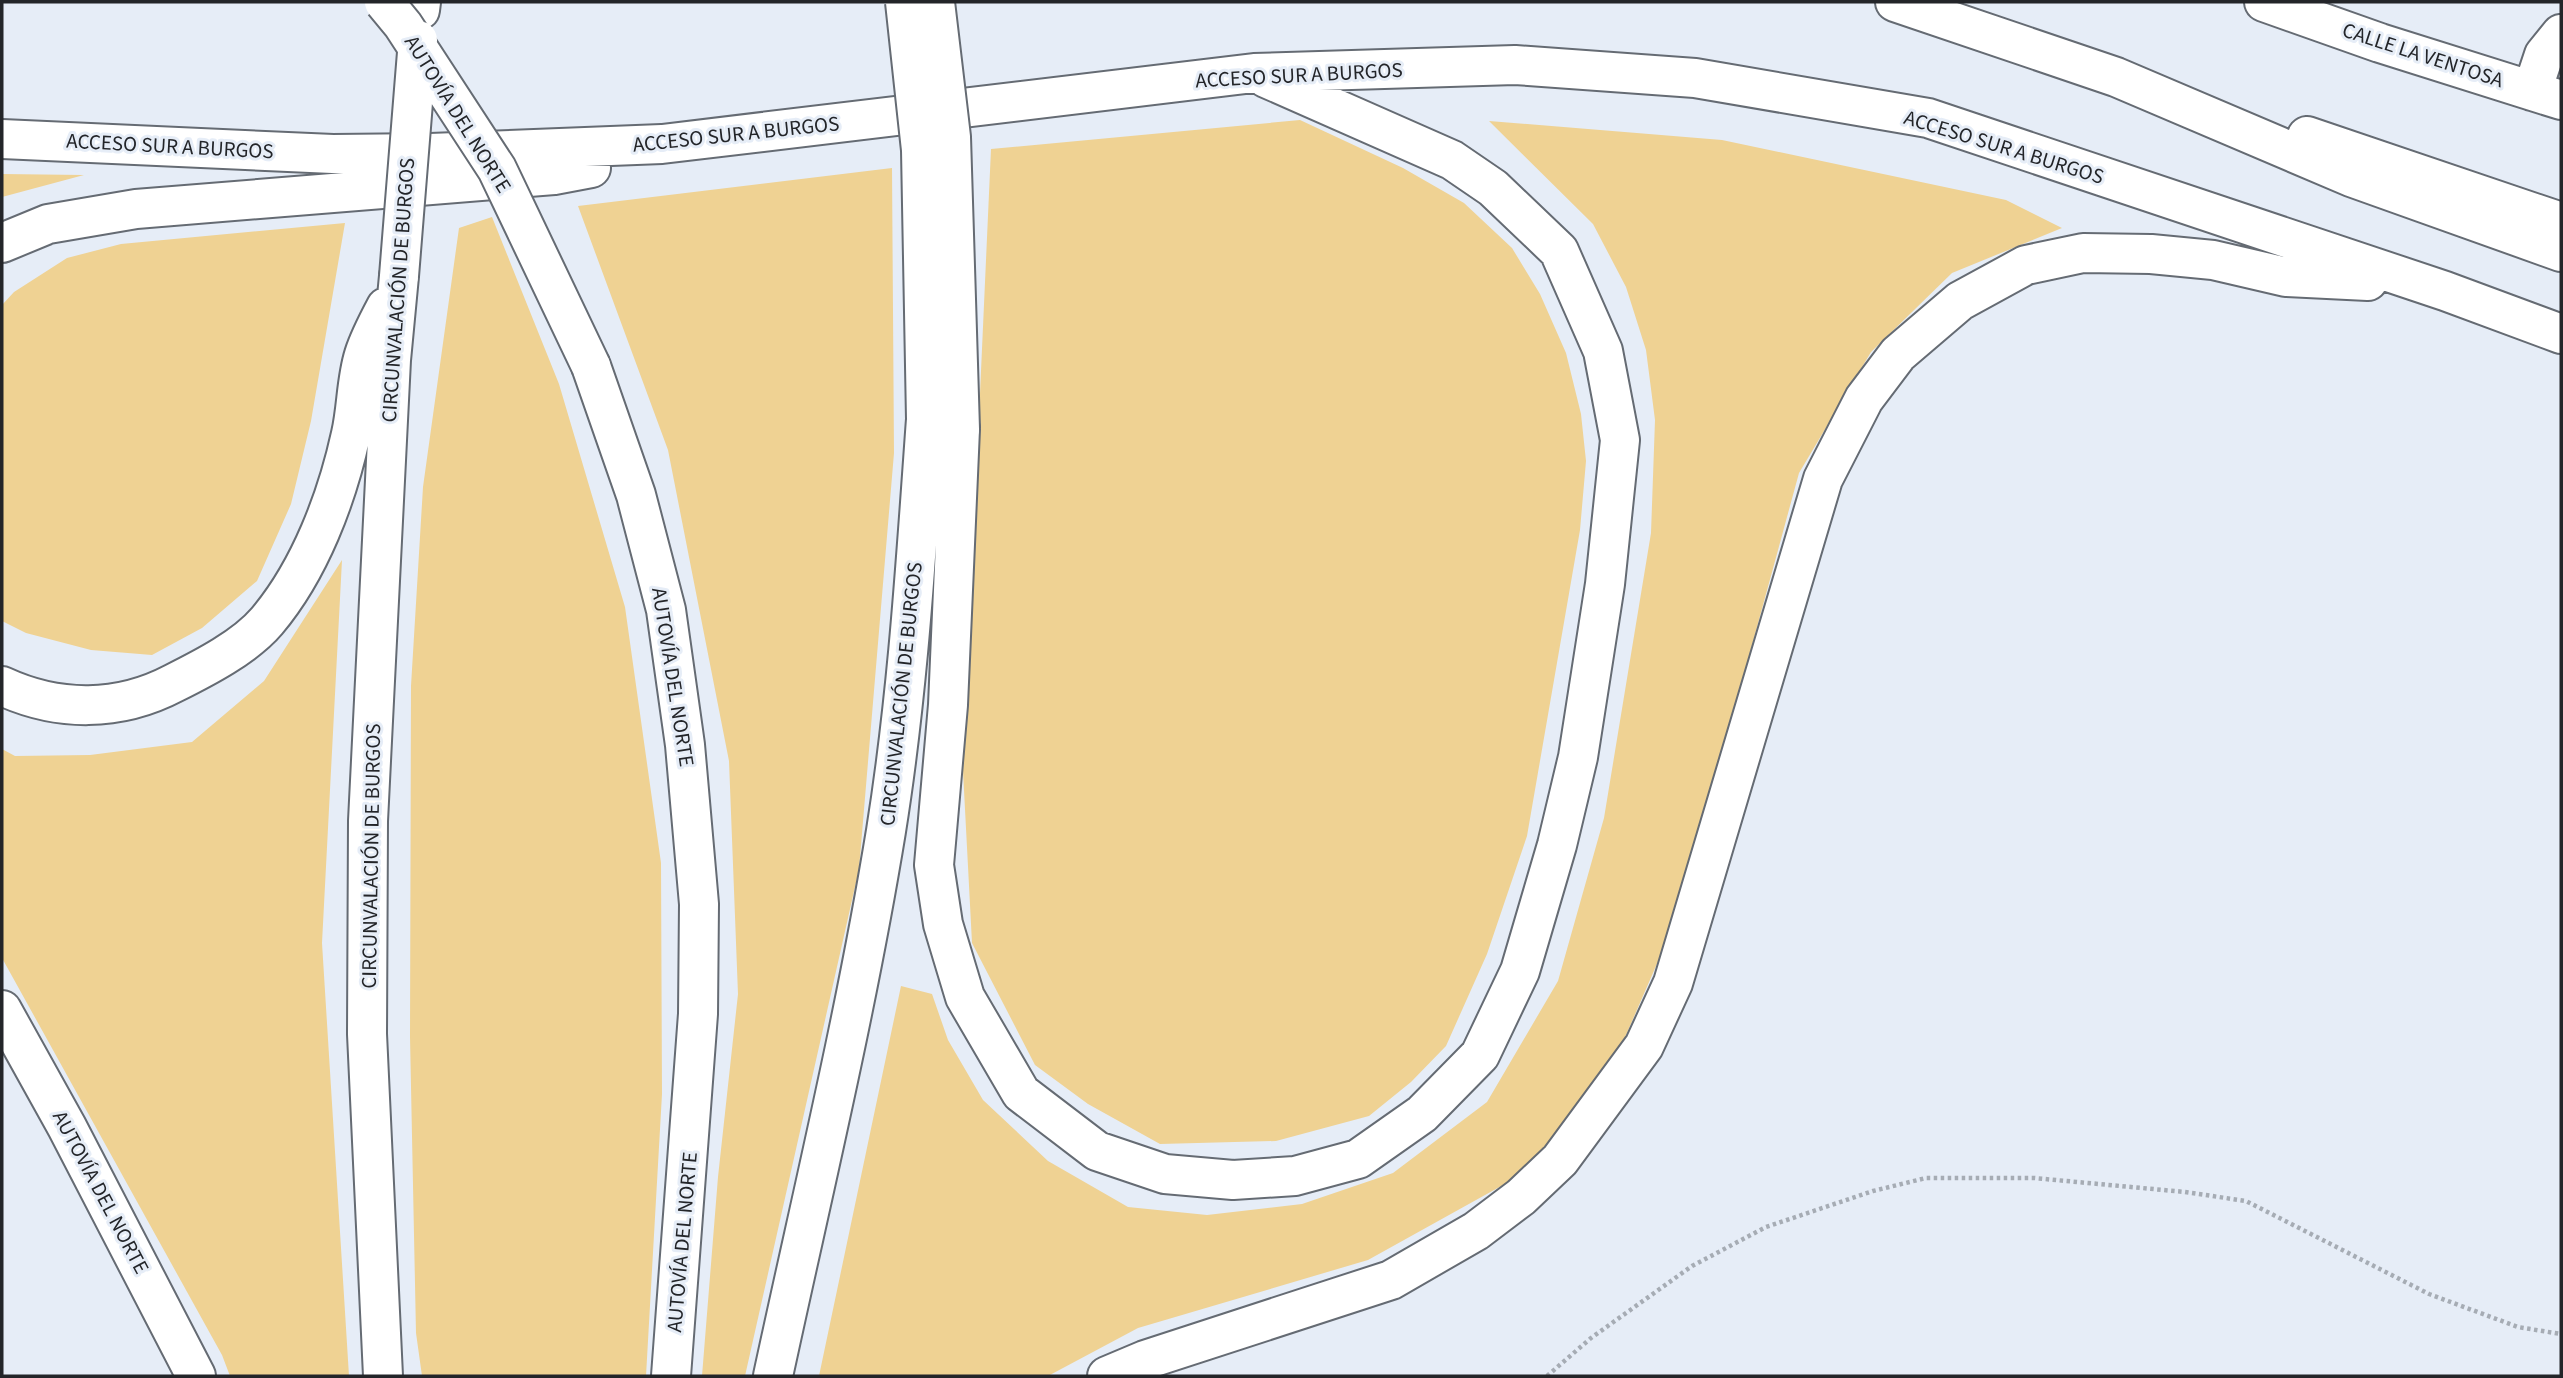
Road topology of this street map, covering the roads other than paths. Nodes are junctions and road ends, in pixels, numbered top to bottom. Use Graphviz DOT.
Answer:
graph roads {
  1 [pos="905,2"];
  2 [pos="936,2"];
  3 [pos="1895,2"];
  4 [pos="1972,2"];
  5 [pos="2338,2"];
  6 [pos="408,4"];
  7 [pos="2279,4"];
  8 [pos="2561,34"];
  9 [pos="2380,43"];
  10 [pos="1254,73"];
  11 [pos="2116,77"];
  12 [pos="2547,95"];
  13 [pos="2,139"];
  14 [pos="662,144"];
  15 [pos="2561,222"];
  16 [pos="2,243"];
  17 [pos="2561,252"];
  18 [pos="2420,283"];
  19 [pos="2561,334"];
  20 [pos="377,358"];
  21 [pos="943,424"];
  22 [pos="2,685"];
  23 [pos="2,1010"];
  24 [pos="196,1376"];
  25 [pos="383,1376"];
  26 [pos="671,1376"];
  27 [pos="773,1376"];
  28 [pos="1107,1376"];
  1 -- 21 [label="main road, CIRCUNVALACIÓN DE BURGOS, bridge"];
  2 -- 21 [label="main road, bridge"];
  3 -- 11 [label="main road"];
  4 -- 11 [label="main road"];
  5 -- 9 [label="main road"];
  6 -- 20 [label="main road, CIRCUNVALACIÓN DE BURGOS, bridge"];
  6 -- 26 [label="main road, AUTOVÍA DEL NORTE, bridge"];
  7 -- 9 [label="main road, CALLE LA VENTOSA"];
  8 -- 12 [label="main road"];
  9 -- 12 [label="main road, CALLE LA VENTOSA"];
  10 -- 14 [label="main road, ACCESO SUR A BURGOS"];
  10 -- 18 [label="main road, ACCESO SUR A BURGOS"];
  10 -- 21 [label="main road"];
  11 -- 15 [label="main road"];
  11 -- 17 [label="main road"];
  13 -- 14 [label="main road, ACCESO SUR A BURGOS"];
  14 -- 16 [label="main road"];
  18 -- 19 [label="main road, ACCESO SUR A BURGOS"];
  18 -- 28 [label="main road"];
  20 -- 22 [label="main road"];
  20 -- 25 [label="main road, CIRCUNVALACIÓN DE BURGOS"];
  21 -- 27 [label="main road, CIRCUNVALACIÓN DE BURGOS"];
  23 -- 24 [label="main road, AUTOVÍA DEL NORTE"];
}
